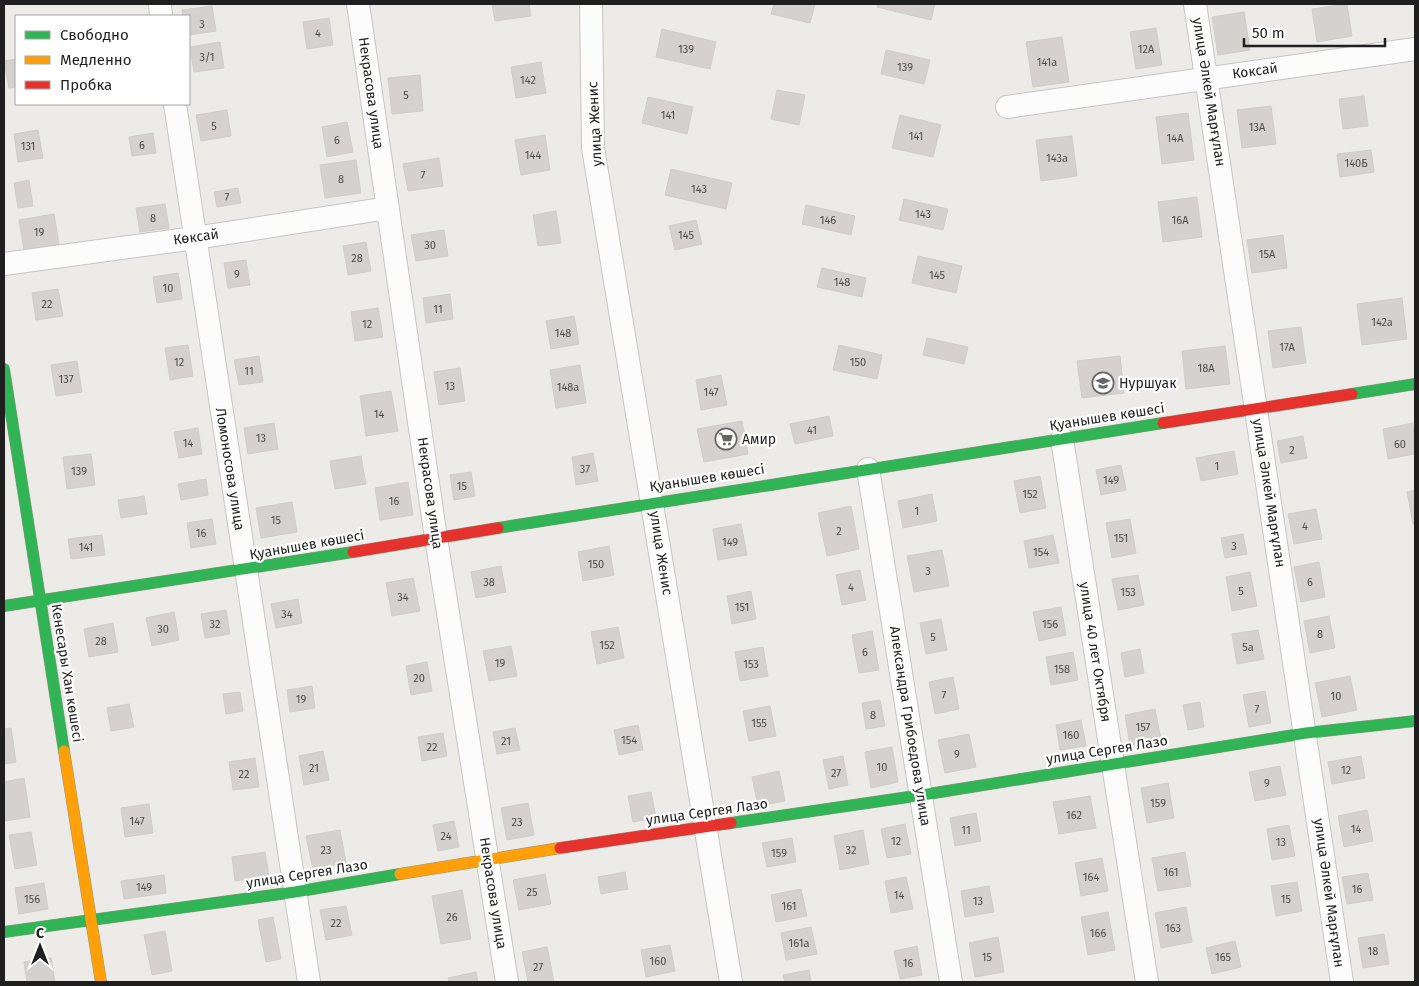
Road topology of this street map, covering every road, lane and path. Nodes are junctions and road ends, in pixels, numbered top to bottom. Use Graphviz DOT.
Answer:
graph roads {
  1 [pos="358,4"];
  2 [pos="591,4"];
  3 [pos="1195,4"];
  4 [pos="1415,49"];
  5 [pos="1207,78"];
  6 [pos="175,105"];
  7 [pos="1006,107"];
  8 [pos="388,208"];
  9 [pos="195,238"];
  10 [pos="4,264"];
  11 [pos="4,369"];
  12 [pos="1415,384"];
  13 [pos="1256,408"];
  14 [pos="1062,440"];
  15 [pos="868,469"];
  16 [pos="652,502"];
  17 [pos="436,538"];
  18 [pos="246,570"];
  19 [pos="40,600"];
  20 [pos="4,606"];
  21 [pos="1415,721"];
  22 [pos="1306,734"];
  23 [pos="1112,765"];
  24 [pos="922,795"];
  25 [pos="707,828"];
  26 [pos="488,859"];
  27 [pos="295,892"];
  28 [pos="91,918"];
  29 [pos="4,932"];
  30 [pos="101,982"];
  31 [pos="309,982"];
  32 [pos="507,982"];
  33 [pos="731,982"];
  34 [pos="951,982"];
  35 [pos="1147,982"];
  36 [pos="1342,982"];
  1 -- 8 [label="street, Некрасова улица"];
  2 -- 16 [label="street, улица Женис"];
  3 -- 5 [label="street, улица Әлкей Марғұлан"];
  4 -- 5 [label="street, Коксай"];
  5 -- 7 [label="street, Коксай"];
  5 -- 13 [label="street, улица Әлкей Марғұлан"];
  6 -- 9 [label="street, Ломоносова улица"];
  8 -- 9 [label="street, Көксай"];
  8 -- 17 [label="street, Некрасова улица"];
  9 -- 10 [label="street, Көксай"];
  9 -- 18 [label="street, Ломоносова улица"];
  11 -- 19 [label="street, Кенесары Хан көшесі"];
  12 -- 13 [label="street, Қуанышев көшесі"];
  13 -- 14 [label="street, Қуанышев көшесі"];
  13 -- 22 [label="street, улица Әлкей Марғұлан"];
  14 -- 15 [label="street, Қуанышев көшесі"];
  14 -- 23 [label="street, улица 40 лет Октября"];
  15 -- 16 [label="street, Қуанышев көшесі"];
  15 -- 24 [label="street, Александра Грибоедова улица"];
  16 -- 17 [label="street, Қуанышев көшесі"];
  16 -- 25 [label="street, улица Женис"];
  17 -- 18 [label="street, Қуанышев көшесі"];
  17 -- 26 [label="street, Некрасова улица"];
  18 -- 19 [label="street, Қуанышев көшесі"];
  18 -- 27 [label="street, Ломоносова улица"];
  19 -- 20 [label="street, Қуанышев көшесі"];
  19 -- 28 [label="street, Кенесары Хан көшесі"];
  21 -- 22 [label="street, улица Сергея Лазо"];
  22 -- 23 [label="street, улица Сергея Лазо"];
  22 -- 36 [label="street, улица Әлкей Марғұлан"];
  23 -- 24 [label="street, улица Сергея Лазо"];
  23 -- 35 [label="street, улица 40 лет Октября"];
  24 -- 25 [label="street, улица Сергея Лазо"];
  24 -- 34 [label="street, Александра Грибоедова улица"];
  25 -- 26 [label="street, улица Сергея Лазо"];
  25 -- 33 [label="street, улица Женис"];
  26 -- 27 [label="street, улица Сергея Лазо"];
  26 -- 32 [label="street, Некрасова улица"];
  27 -- 28 [label="street, улица Сергея Лазо"];
  27 -- 31 [label="street, Ломоносова улица"];
  28 -- 29 [label="street, улица Сергея Лазо"];
  28 -- 30 [label="street, Кенесары Хан көшесі"];
}
